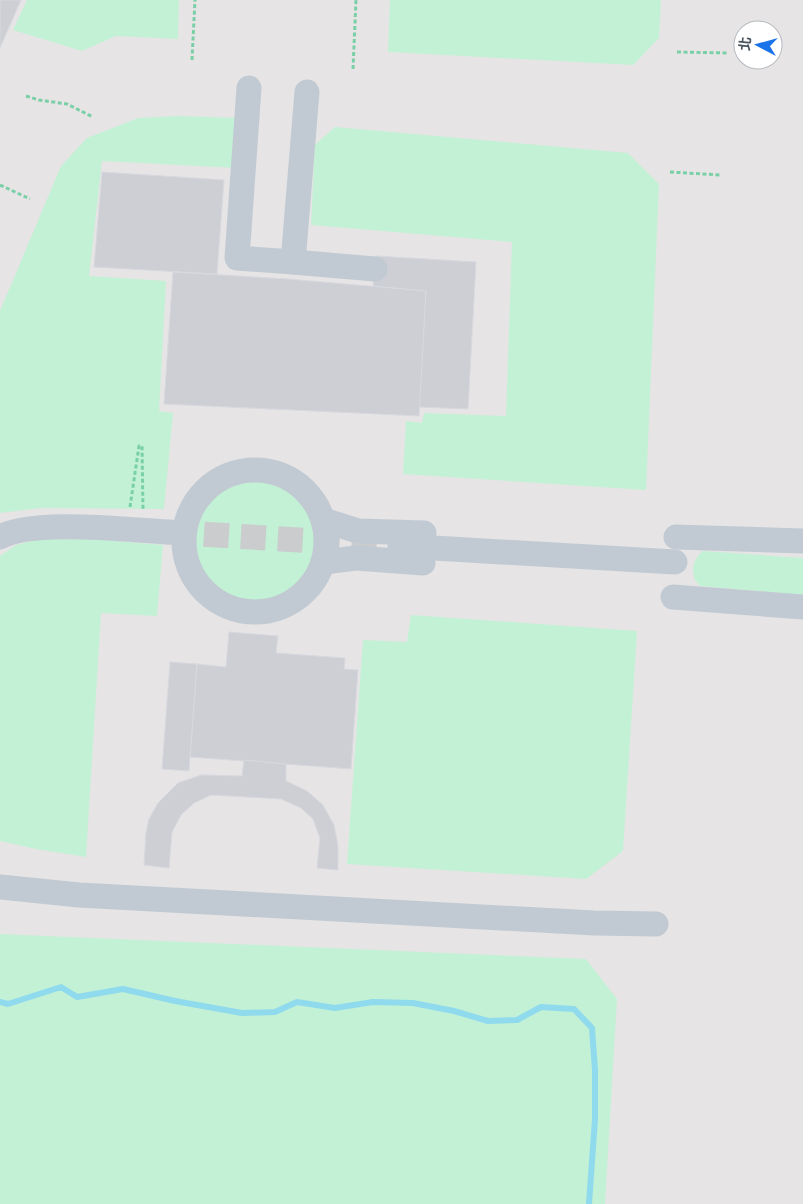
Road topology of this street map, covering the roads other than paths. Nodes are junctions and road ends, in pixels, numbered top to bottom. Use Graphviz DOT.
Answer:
graph roads {
  1 [pos="250,88"];
  2 [pos="307,92"];
  3 [pos="293,262"];
  4 [pos="375,269"];
  5 [pos="323,520"];
  6 [pos="167,532"];
  7 [pos="0,537"];
  8 [pos="676,537"];
  9 [pos="803,540"];
  10 [pos="400,546"];
  11 [pos="555,556"];
  12 [pos="323,562"];
  13 [pos="675,562"];
  14 [pos="673,597"];
  15 [pos="803,607"];
  16 [pos="0,887"];
  17 [pos="656,924"];
  1 -- 3 [label="street"];
  2 -- 3 [label="street"];
  3 -- 4 [label="street"];
  5 -- 11 [label="street"];
  5 -- 12 [label="street"];
  5 -- 12 [label="street"];
  6 -- 7 [label="street"];
  8 -- 9 [label="street"];
  10 -- 11 [label="street"];
  11 -- 12 [label="street"];
  11 -- 13 [label="street"];
  14 -- 15 [label="street"];
  16 -- 17 [label="street"];
}
